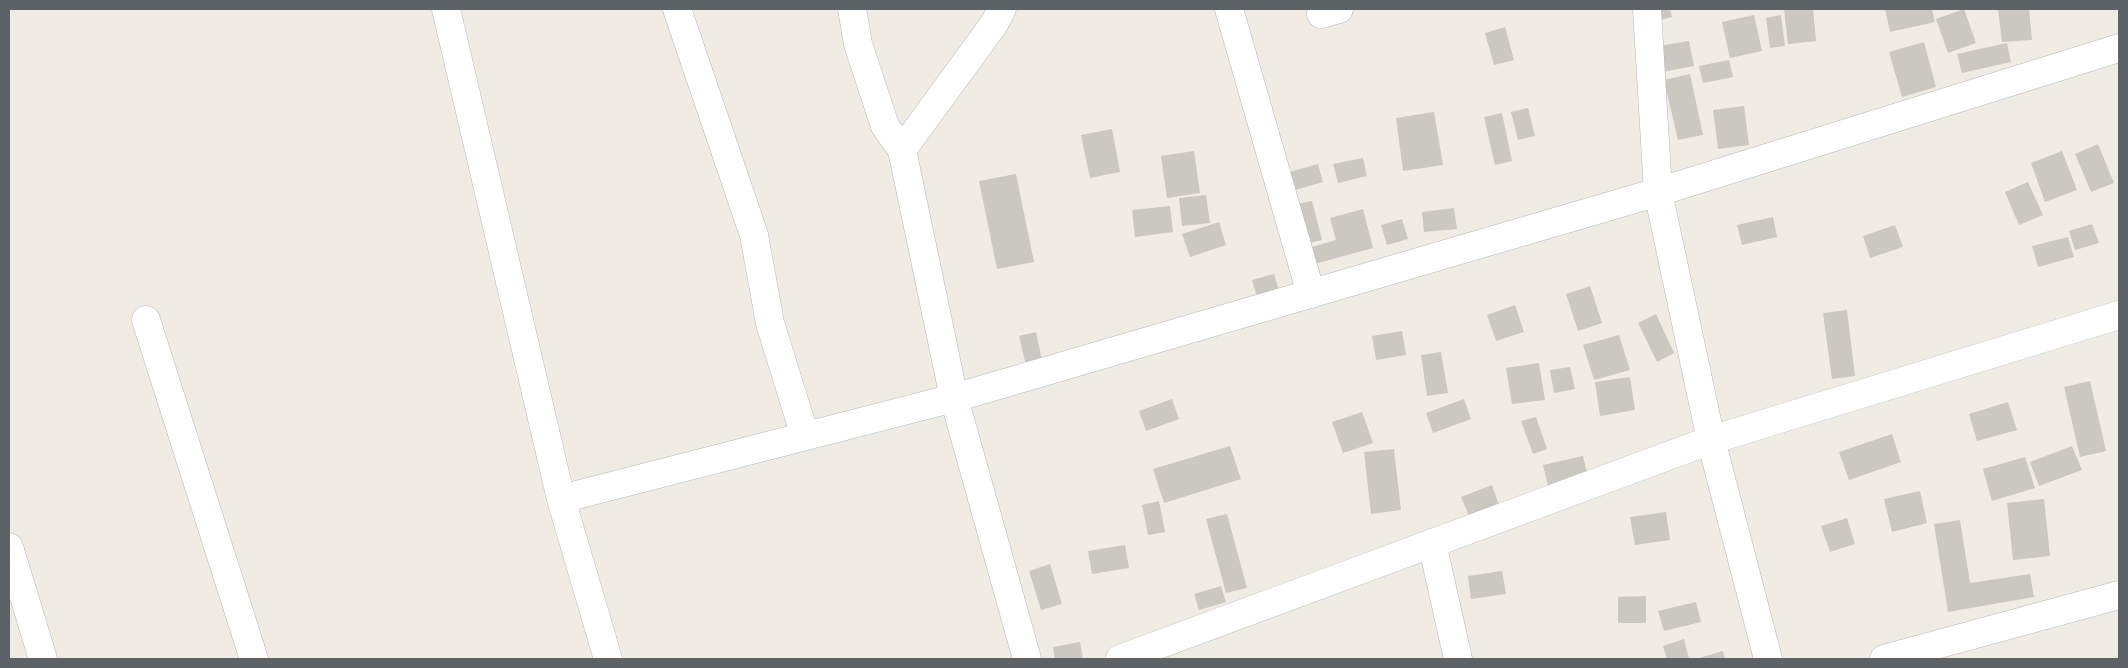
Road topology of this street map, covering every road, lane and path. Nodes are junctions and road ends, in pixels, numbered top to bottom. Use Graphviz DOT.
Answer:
graph roads {
  1 [pos="446,9"];
  2 [pos="677,9"];
  3 [pos="852,9"];
  4 [pos="1002,9"];
  5 [pos="1229,9"];
  6 [pos="1647,9"];
  7 [pos="2119,48"];
  8 [pos="902,150"];
  9 [pos="1658,192"];
  10 [pos="1311,294"];
  11 [pos="2119,315"];
  12 [pos="146,320"];
  13 [pos="954,398"];
  14 [pos="805,436"];
  15 [pos="1711,440"];
  16 [pos="561,499"];
  17 [pos="1432,543"];
  18 [pos="9,546"];
  19 [pos="2119,595"];
  20 [pos="43,659"];
  21 [pos="254,659"];
  22 [pos="608,659"];
  23 [pos="1027,659"];
  24 [pos="1120,659"];
  25 [pos="1458,659"];
  26 [pos="1768,659"];
  27 [pos="1884,659"];
  1 -- 16 [label="street"];
  2 -- 14 [label="street"];
  3 -- 8 [label="street"];
  4 -- 8 [label="street"];
  5 -- 10 [label="street"];
  6 -- 9 [label="street"];
  7 -- 9 [label="street"];
  8 -- 13 [label="street"];
  9 -- 10 [label="street"];
  9 -- 15 [label="street"];
  10 -- 13 [label="street"];
  11 -- 15 [label="street"];
  12 -- 21 [label="street"];
  13 -- 14 [label="street"];
  13 -- 23 [label="street"];
  14 -- 16 [label="street"];
  15 -- 17 [label="street"];
  15 -- 26 [label="street"];
  16 -- 22 [label="street"];
  17 -- 24 [label="street"];
  17 -- 25 [label="street"];
  18 -- 20 [label="street"];
  19 -- 27 [label="street"];
}
